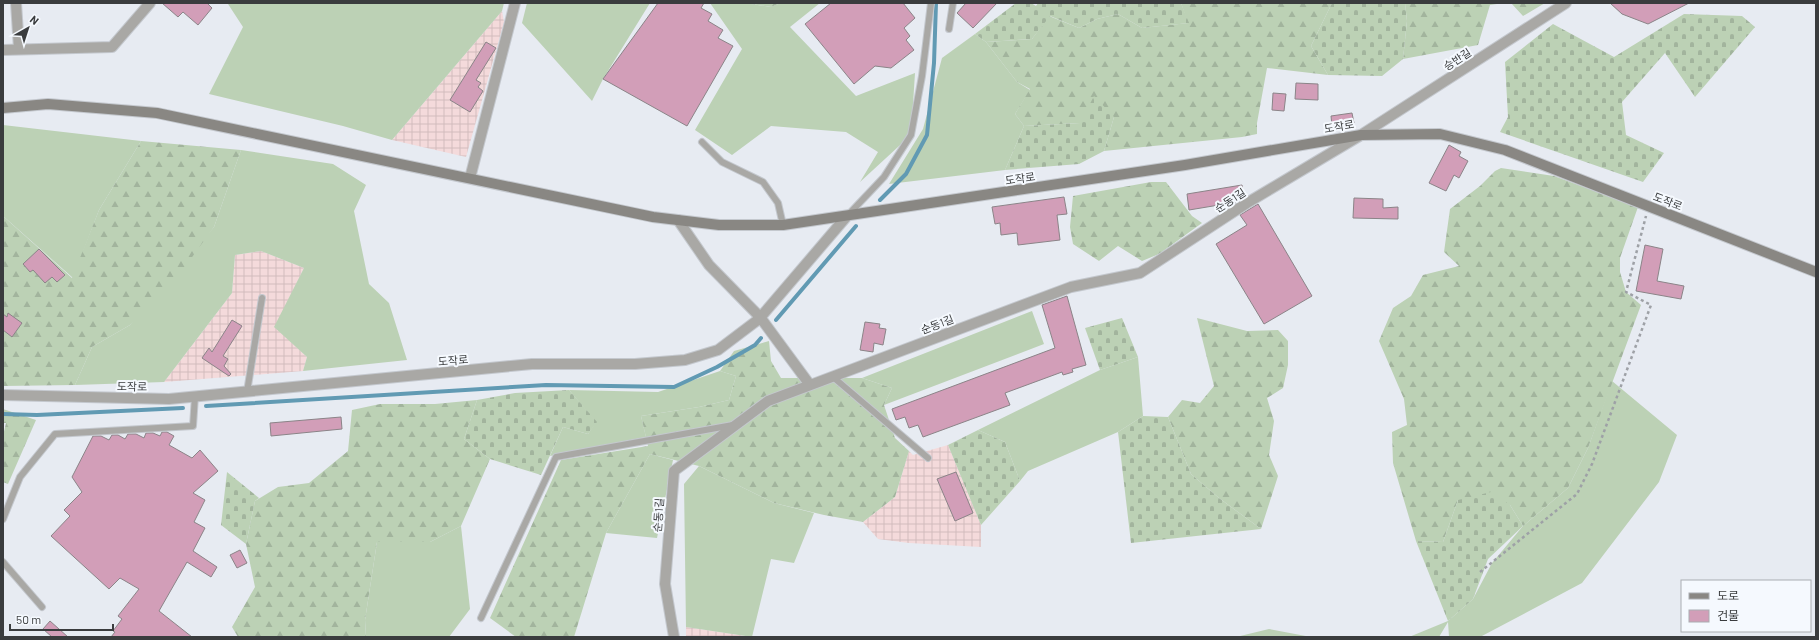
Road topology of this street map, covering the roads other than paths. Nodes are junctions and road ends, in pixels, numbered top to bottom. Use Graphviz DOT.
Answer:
graph roads {
  1 [pos="16,3"];
  2 [pos="150,3"];
  3 [pos="515,3"];
  4 [pos="931,3"];
  5 [pos="953,3"];
  6 [pos="1566,3"];
  7 [pos="949,29"];
  8 [pos="3,50"];
  9 [pos="20,50"];
  10 [pos="3,108"];
  11 [pos="1361,135"];
  12 [pos="702,142"];
  13 [pos="470,178"];
  14 [pos="847,216"];
  15 [pos="678,220"];
  16 [pos="783,225"];
  17 [pos="1816,272"];
  18 [pos="262,298"];
  19 [pos="760,318"];
  20 [pos="833,377"];
  21 [pos="810,385"];
  22 [pos="248,392"];
  23 [pos="3,396"];
  24 [pos="195,396"];
  25 [pos="739,424"];
  26 [pos="928,458"];
  27 [pos="3,519"];
  28 [pos="3,562"];
  29 [pos="42,607"];
  30 [pos="481,618"];
  31 [pos="674,637"];
  1 -- 9 [label="street"];
  2 -- 9 [label="street"];
  3 -- 13 [label="street"];
  4 -- 14 [label="lane"];
  5 -- 7 [label="lane"];
  6 -- 11 [label="street, 승반길"];
  8 -- 9 [label="street"];
  10 -- 13 [label="street, 도작로"];
  11 -- 14 [label="street, 도작로"];
  11 -- 17 [label="street, 도작로"];
  11 -- 20 [label="street, 순동1길"];
  12 -- 16 [label="lane"];
  13 -- 15 [label="street, 도작로"];
  14 -- 16 [label="street, 도작로"];
  14 -- 19 [label="street, 도작로"];
  15 -- 16 [label="street, 도작로"];
  15 -- 19 [label="street"];
  18 -- 22 [label="lane"];
  19 -- 21 [label="street"];
  19 -- 22 [label="street, 도작로"];
  20 -- 21 [label="street, 순동1길"];
  20 -- 26 [label="lane"];
  21 -- 25 [label="street, 순동1길"];
  22 -- 24 [label="street, 도작로"];
  23 -- 24 [label="street, 도작로"];
  24 -- 27 [label="lane"];
  25 -- 30 [label="lane"];
  25 -- 31 [label="street, 순동1길"];
  28 -- 29 [label="lane"];
}
